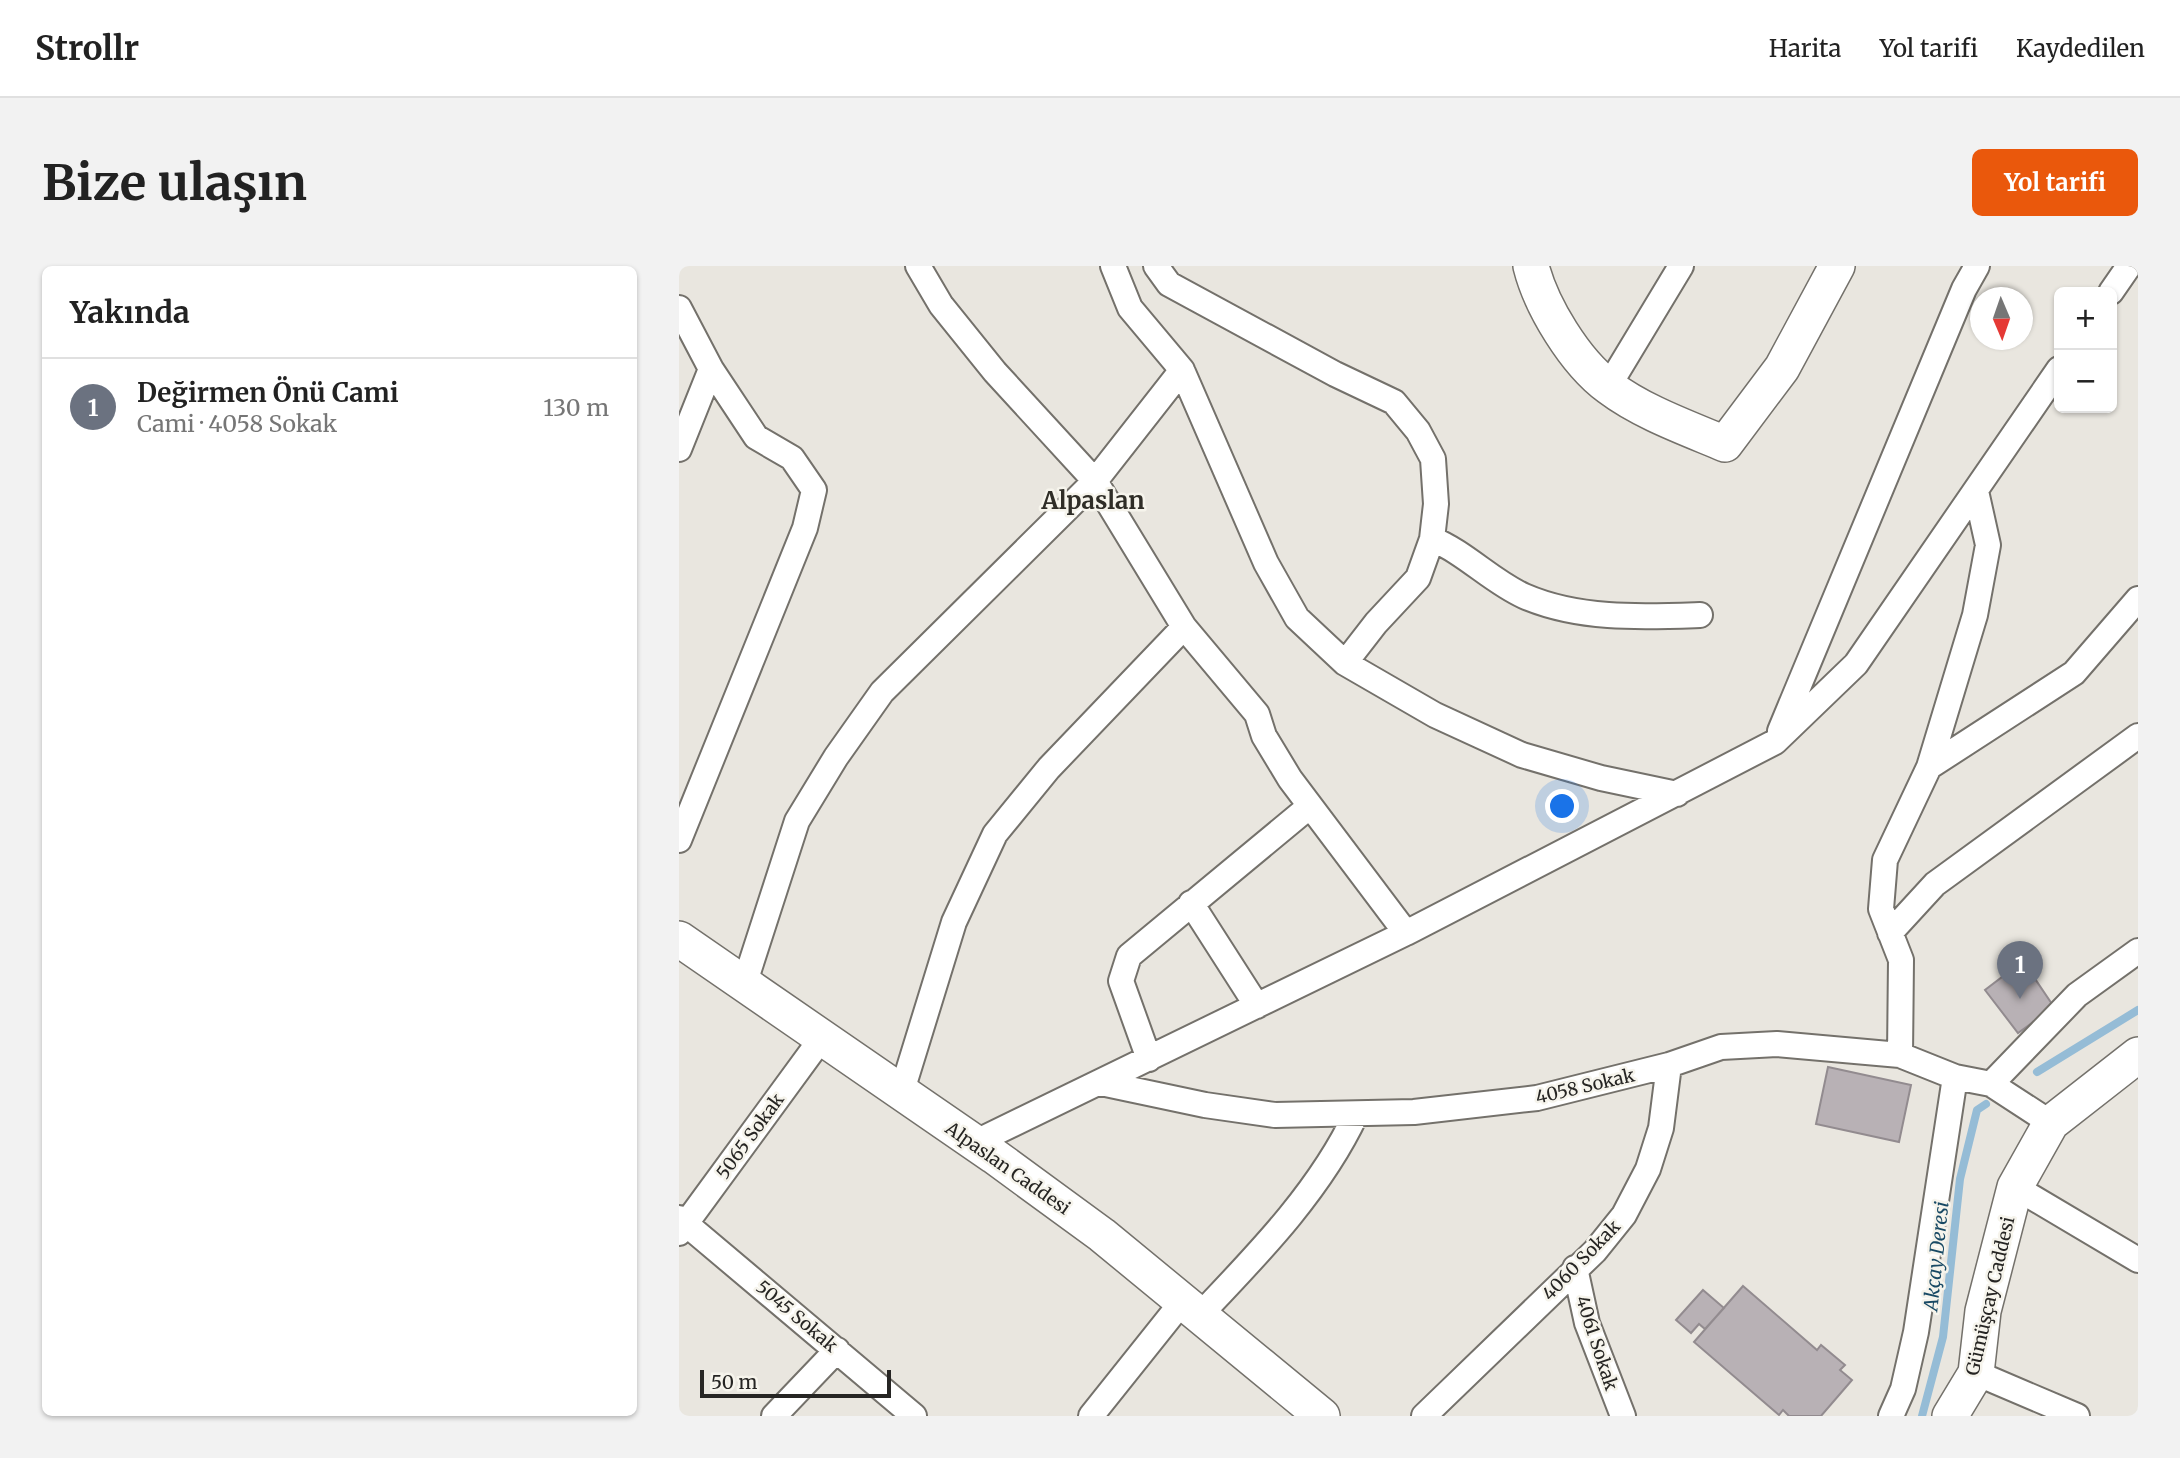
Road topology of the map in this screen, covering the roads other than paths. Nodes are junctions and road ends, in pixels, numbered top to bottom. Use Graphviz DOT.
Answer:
graph roads {
  1 [pos="918,266"];
  2 [pos="1113,266"];
  3 [pos="1156,266"];
  4 [pos="1681,266"];
  5 [pos="1837,266"];
  6 [pos="1977,266"];
  7 [pos="2129,266"];
  8 [pos="1538,272"];
  9 [pos="2114,287"];
  10 [pos="679,308"];
  11 [pos="711,369"];
  12 [pos="1182,370"];
  13 [pos="2054,376"];
  14 [pos="1608,387"];
  15 [pos="681,441"];
  16 [pos="1095,481"];
  17 [pos="1976,491"];
  18 [pos="1432,539"];
  19 [pos="2138,599"];
  20 [pos="1700,615"];
  21 [pos="1184,627"];
  22 [pos="1345,663"];
  23 [pos="2138,736"];
  24 [pos="1775,742"];
  25 [pos="1929,767"];
  26 [pos="1677,794"];
  27 [pos="1310,806"];
  28 [pos="679,840"];
  29 [pos="1191,903"];
  30 [pos="1406,933"];
  31 [pos="1890,933"];
  32 [pos="679,939"];
  33 [pos="2138,951"];
  34 [pos="744,985"];
  35 [pos="1257,1006"];
  36 [pos="821,1039"];
  37 [pos="1900,1055"];
  38 [pos="2138,1055"];
  39 [pos="1149,1059"];
  40 [pos="1669,1065"];
  41 [pos="1955,1077"];
  42 [pos="1101,1083"];
  43 [pos="1991,1084"];
  44 [pos="901,1094"];
  45 [pos="1356,1114"];
  46 [pos="2051,1123"];
  47 [pos="974,1143"];
  48 [pos="2015,1187"];
  49 [pos="682,1225"];
  50 [pos="2138,1261"];
  51 [pos="1575,1268"];
  52 [pos="1190,1309"];
  53 [pos="837,1350"];
  54 [pos="1976,1373"];
  55 [pos="774,1416"];
  56 [pos="914,1416"];
  57 [pos="1091,1416"];
  58 [pos="1322,1416"];
  59 [pos="1424,1416"];
  60 [pos="1623,1416"];
  61 [pos="1891,1416"];
  62 [pos="1950,1416"];
  63 [pos="2077,1416"];
  1 -- 16 [label="street"];
  2 -- 12 [label="street"];
  3 -- 18 [label="street"];
  4 -- 14 [label="street"];
  5 -- 14 [label="street"];
  6 -- 24 [label="street"];
  7 -- 9 [label="street"];
  8 -- 14 [label="street"];
  10 -- 11 [label="street"];
  11 -- 15 [label="street"];
  11 -- 28 [label="street"];
  12 -- 16 [label="street"];
  12 -- 22 [label="street"];
  13 -- 17 [label="street"];
  16 -- 21 [label="street"];
  16 -- 34 [label="street"];
  17 -- 24 [label="street"];
  17 -- 25 [label="street"];
  18 -- 20 [label="street"];
  18 -- 22 [label="street"];
  19 -- 25 [label="street"];
  21 -- 27 [label="street"];
  21 -- 44 [label="street"];
  22 -- 26 [label="street"];
  23 -- 31 [label="street"];
  24 -- 26 [label="street"];
  25 -- 31 [label="street"];
  26 -- 30 [label="street"];
  27 -- 29 [label="street"];
  27 -- 30 [label="street"];
  29 -- 35 [label="street"];
  29 -- 39 [label="street"];
  30 -- 35 [label="street"];
  31 -- 37 [label="street"];
  32 -- 34 [label="street, Alpaslan Caddesi"];
  33 -- 43 [label="street"];
  34 -- 36 [label="street, Alpaslan Caddesi"];
  35 -- 39 [label="street"];
  36 -- 44 [label="street, Alpaslan Caddesi"];
  36 -- 49 [label="street, 5065 Sokak"];
  37 -- 40 [label="street, 4058 Sokak"];
  37 -- 41 [label="street, 4058 Sokak"];
  38 -- 46 [label="street, Gümüşçay Caddesi"];
  39 -- 42 [label="street"];
  40 -- 45 [label="street, 4058 Sokak"];
  40 -- 51 [label="street, 4060 Sokak"];
  41 -- 43 [label="street, 4058 Sokak"];
  41 -- 61 [label="street"];
  42 -- 45 [label="street, 4058 Sokak"];
  42 -- 47 [label="street"];
  43 -- 46 [label="street, 4058 Sokak"];
  44 -- 47 [label="street, Alpaslan Caddesi"];
  45 -- 52 [label="street"];
  46 -- 48 [label="street, Gümüşçay Caddesi"];
  47 -- 52 [label="street, Alpaslan Caddesi"];
  48 -- 50 [label="street"];
  48 -- 54 [label="street, Gümüşçay Caddesi"];
  49 -- 53 [label="street, 5045 Sokak"];
  51 -- 59 [label="street, 4060 Sokak"];
  51 -- 60 [label="street, 4061 Sokak"];
  52 -- 57 [label="street"];
  52 -- 58 [label="street, Alpaslan Caddesi"];
  53 -- 55 [label="street"];
  53 -- 56 [label="street, 5045 Sokak"];
  54 -- 62 [label="street, Gümüşçay Caddesi"];
  54 -- 63 [label="street"];
}
